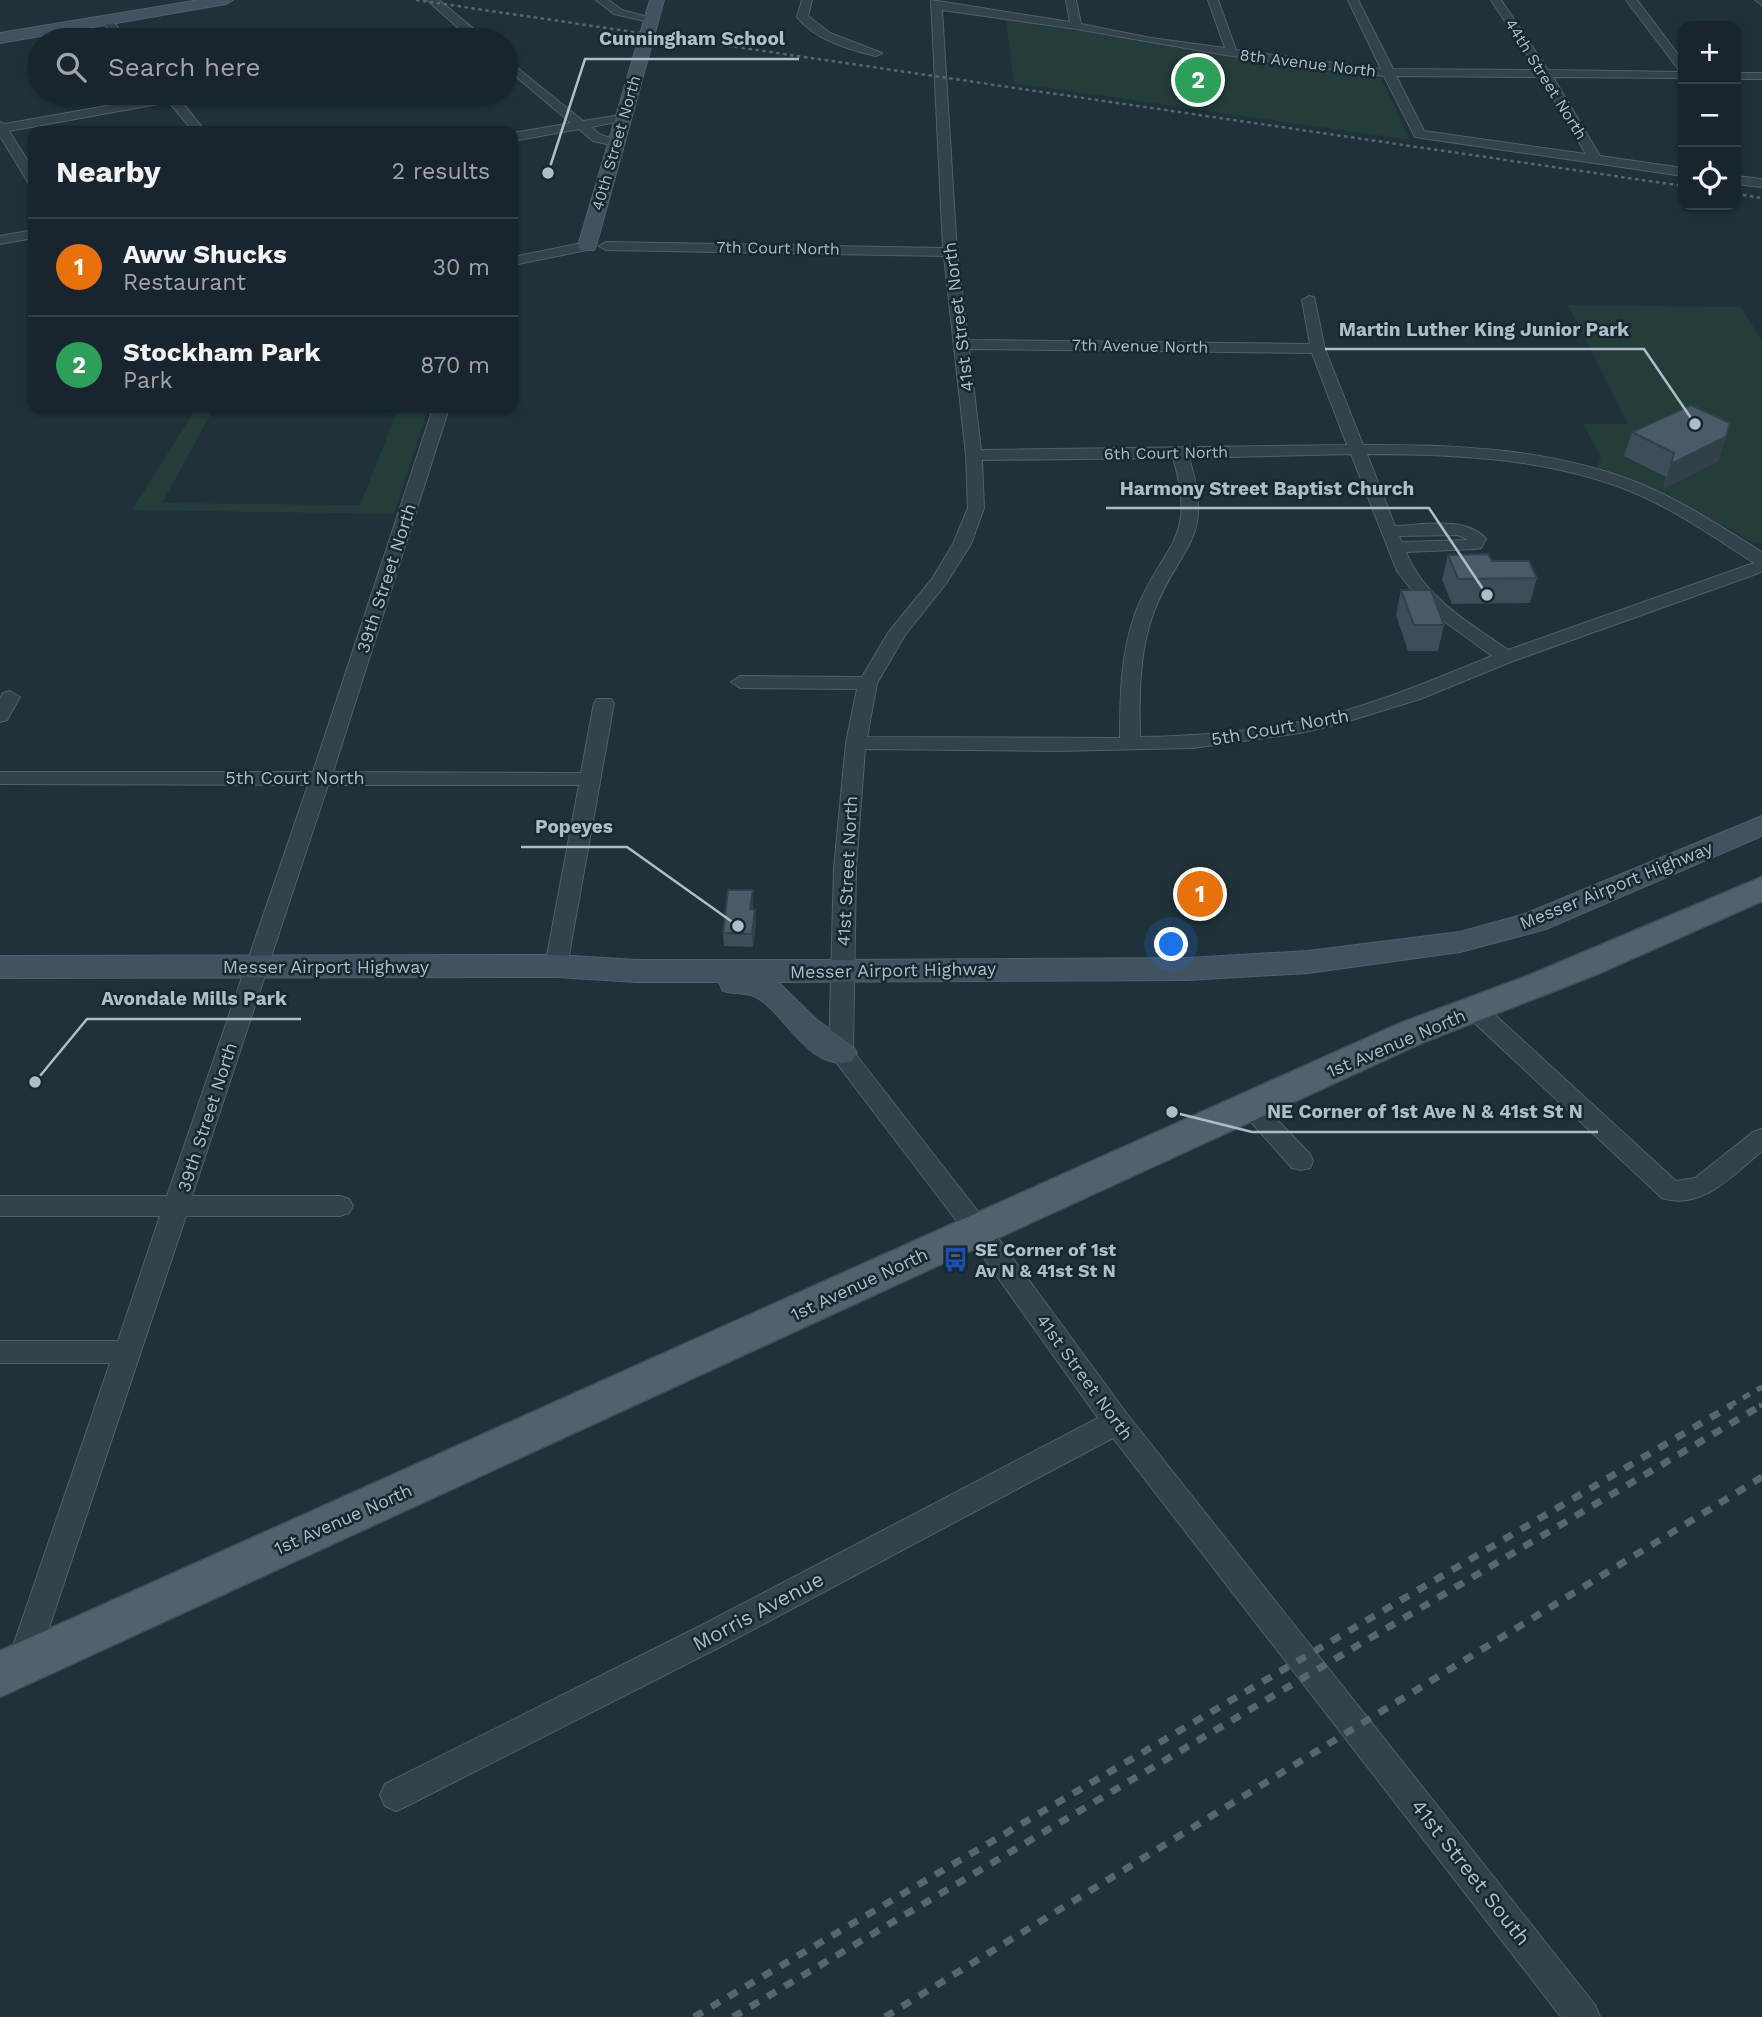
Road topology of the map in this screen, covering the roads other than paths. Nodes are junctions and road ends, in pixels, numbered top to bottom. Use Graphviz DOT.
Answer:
graph roads {
  1 [pos="226,0"];
  2 [pos="432,0"];
  3 [pos="601,0"];
  4 [pos="657,0"];
  5 [pos="807,0"];
  6 [pos="1071,0"];
  7 [pos="1213,0"];
  8 [pos="1353,0"];
  9 [pos="1496,0"];
  10 [pos="1631,0"];
  11 [pos="936,3"];
  12 [pos="650,19"];
  13 [pos="106,20"];
  14 [pos="1076,26"];
  15 [pos="59,28"];
  16 [pos="113,28"];
  17 [pos="466,28"];
  18 [pos="28,33"];
  19 [pos="0,38"];
  20 [pos="876,53"];
  21 [pos="1232,53"];
  22 [pos="1678,61"];
  23 [pos="518,72"];
  24 [pos="1389,73"];
  25 [pos="1545,74"];
  26 [pos="1678,75"];
  27 [pos="1741,76"];
  28 [pos="1762,76"];
  29 [pos="118,105"];
  30 [pos="177,105"];
  31 [pos="623,117"];
  32 [pos="579,124"];
  33 [pos="195,126"];
  34 [pos="1,128"];
  35 [pos="518,136"];
  36 [pos="616,144"];
  37 [pos="1595,159"];
  38 [pos="28,171"];
  39 [pos="1678,171"];
  40 [pos="1741,181"];
  41 [pos="1762,183"];
  42 [pos="28,235"];
  43 [pos="0,240"];
  44 [pos="587,246"];
  45 [pos="606,247"];
  46 [pos="950,252"];
  47 [pos="518,260"];
  48 [pos="1309,300"];
  49 [pos="961,344"];
  50 [pos="1318,349"];
  51 [pos="439,413"];
  52 [pos="1358,450"];
  53 [pos="1180,453"];
  54 [pos="974,455"];
  55 [pos="1762,560"];
  56 [pos="1762,566"];
  57 [pos="1506,657"];
  58 [pos="740,682"];
  59 [pos="869,683"];
  60 [pos="10,697"];
  61 [pos="604,703"];
  62 [pos="0,716"];
  63 [pos="856,743"];
  64 [pos="1130,743"];
  65 [pos="322,777"];
  66 [pos="0,778"];
  67 [pos="590,779"];
  68 [pos="1762,825"];
  69 [pos="1762,888"];
  70 [pos="257,966"];
  71 [pos="556,966"];
  72 [pos="0,967"];
  73 [pos="637,971"];
  74 [pos="842,971"];
  75 [pos="1475,1010"];
  76 [pos="841,1053"];
  77 [pos="1250,1106"];
  78 [pos="1762,1138"];
  79 [pos="1301,1161"];
  80 [pos="178,1205"];
  81 [pos="0,1206"];
  82 [pos="340,1206"];
  83 [pos="978,1230"];
  84 [pos="0,1352"];
  85 [pos="128,1352"];
  86 [pos="1117,1422"];
  87 [pos="11,1669"];
  88 [pos="1358,1728"];
  89 [pos="396,1795"];
  90 [pos="1583,2017"];
  1 -- 13 [label="main road"];
  2 -- 17 [label="street"];
  3 -- 12 [label="street"];
  4 -- 12 [label="main road, 40th Street North"];
  5 -- 20 [label="street"];
  6 -- 14 [label="street"];
  7 -- 21 [label="street"];
  8 -- 24 [label="street"];
  9 -- 25 [label="street, 44th Street North"];
  10 -- 22 [label="street"];
  11 -- 14 [label="street, 8th Avenue North"];
  11 -- 46 [label="street, 41st Street North"];
  12 -- 31 [label="main road, 40th Street North"];
  13 -- 15 [label="main road"];
  13 -- 16 [label="street"];
  14 -- 21 [label="street, 8th Avenue North"];
  18 -- 19 [label="main road"];
  21 -- 24 [label="street, 8th Avenue North"];
  23 -- 32 [label="street"];
  24 -- 25 [label="street, 8th Avenue North"];
  24 -- 37 [label="street"];
  25 -- 26 [label="street, 8th Avenue North"];
  25 -- 37 [label="street, 44th Street North"];
  27 -- 28 [label="street"];
  29 -- 34 [label="street"];
  30 -- 33 [label="street"];
  31 -- 32 [label="street"];
  31 -- 36 [label="main road, 40th Street North"];
  32 -- 35 [label="street"];
  32 -- 36 [label="street"];
  34 -- 38 [label="street"];
  36 -- 44 [label="main road, 40th Street North"];
  37 -- 39 [label="street"];
  40 -- 41 [label="street"];
  42 -- 43 [label="street"];
  44 -- 47 [label="street"];
  45 -- 46 [label="street, 7th Court North"];
  46 -- 49 [label="street, 41st Street North"];
  48 -- 50 [label="street"];
  49 -- 50 [label="street, 7th Avenue North"];
  49 -- 54 [label="street, 41st Street North"];
  50 -- 52 [label="street"];
  51 -- 65 [label="street, 39th Street North"];
  52 -- 53 [label="street, 6th Court North"];
  52 -- 55 [label="street, 6th Court North"];
  52 -- 57 [label="street"];
  53 -- 54 [label="street, 6th Court North"];
  53 -- 64 [label="street"];
  54 -- 59 [label="street, 41st Street North"];
  56 -- 57 [label="street, 5th Court North"];
  57 -- 64 [label="street, 5th Court North"];
  58 -- 59 [label="street"];
  59 -- 63 [label="street, 41st Street North"];
  60 -- 62 [label="street"];
  61 -- 67 [label="street"];
  63 -- 64 [label="street, 5th Court North"];
  63 -- 74 [label="street, 41st Street North"];
  65 -- 66 [label="street, 5th Court North"];
  65 -- 67 [label="street, 5th Court North"];
  65 -- 70 [label="street, 39th Street North"];
  67 -- 71 [label="street"];
  68 -- 74 [label="main road, Messer Airport Highway"];
  69 -- 75 [label="main road, 1st Avenue North"];
  70 -- 71 [label="main road, Messer Airport Highway"];
  70 -- 72 [label="main road, Messer Airport Highway"];
  70 -- 80 [label="street, 39th Street North"];
  71 -- 73 [label="main road, Messer Airport Highway"];
  73 -- 74 [label="main road, Messer Airport Highway"];
  73 -- 76 [label="main road"];
  74 -- 76 [label="street, 41st Street North"];
  75 -- 77 [label="main road, 1st Avenue North"];
  75 -- 78 [label="street"];
  76 -- 83 [label="street, 41st Street North"];
  77 -- 79 [label="street"];
  77 -- 83 [label="main road, 1st Avenue North"];
  80 -- 81 [label="street"];
  80 -- 82 [label="street"];
  80 -- 85 [label="street, 39th Street North"];
  83 -- 86 [label="street, 41st Street North"];
  83 -- 87 [label="main road, 1st Avenue North"];
  84 -- 85 [label="street"];
  85 -- 87 [label="street, 39th Street North"];
  86 -- 88 [label="street, 41st Street North"];
  86 -- 89 [label="street, Morris Avenue"];
  88 -- 90 [label="street, 41st Street South"];
}
